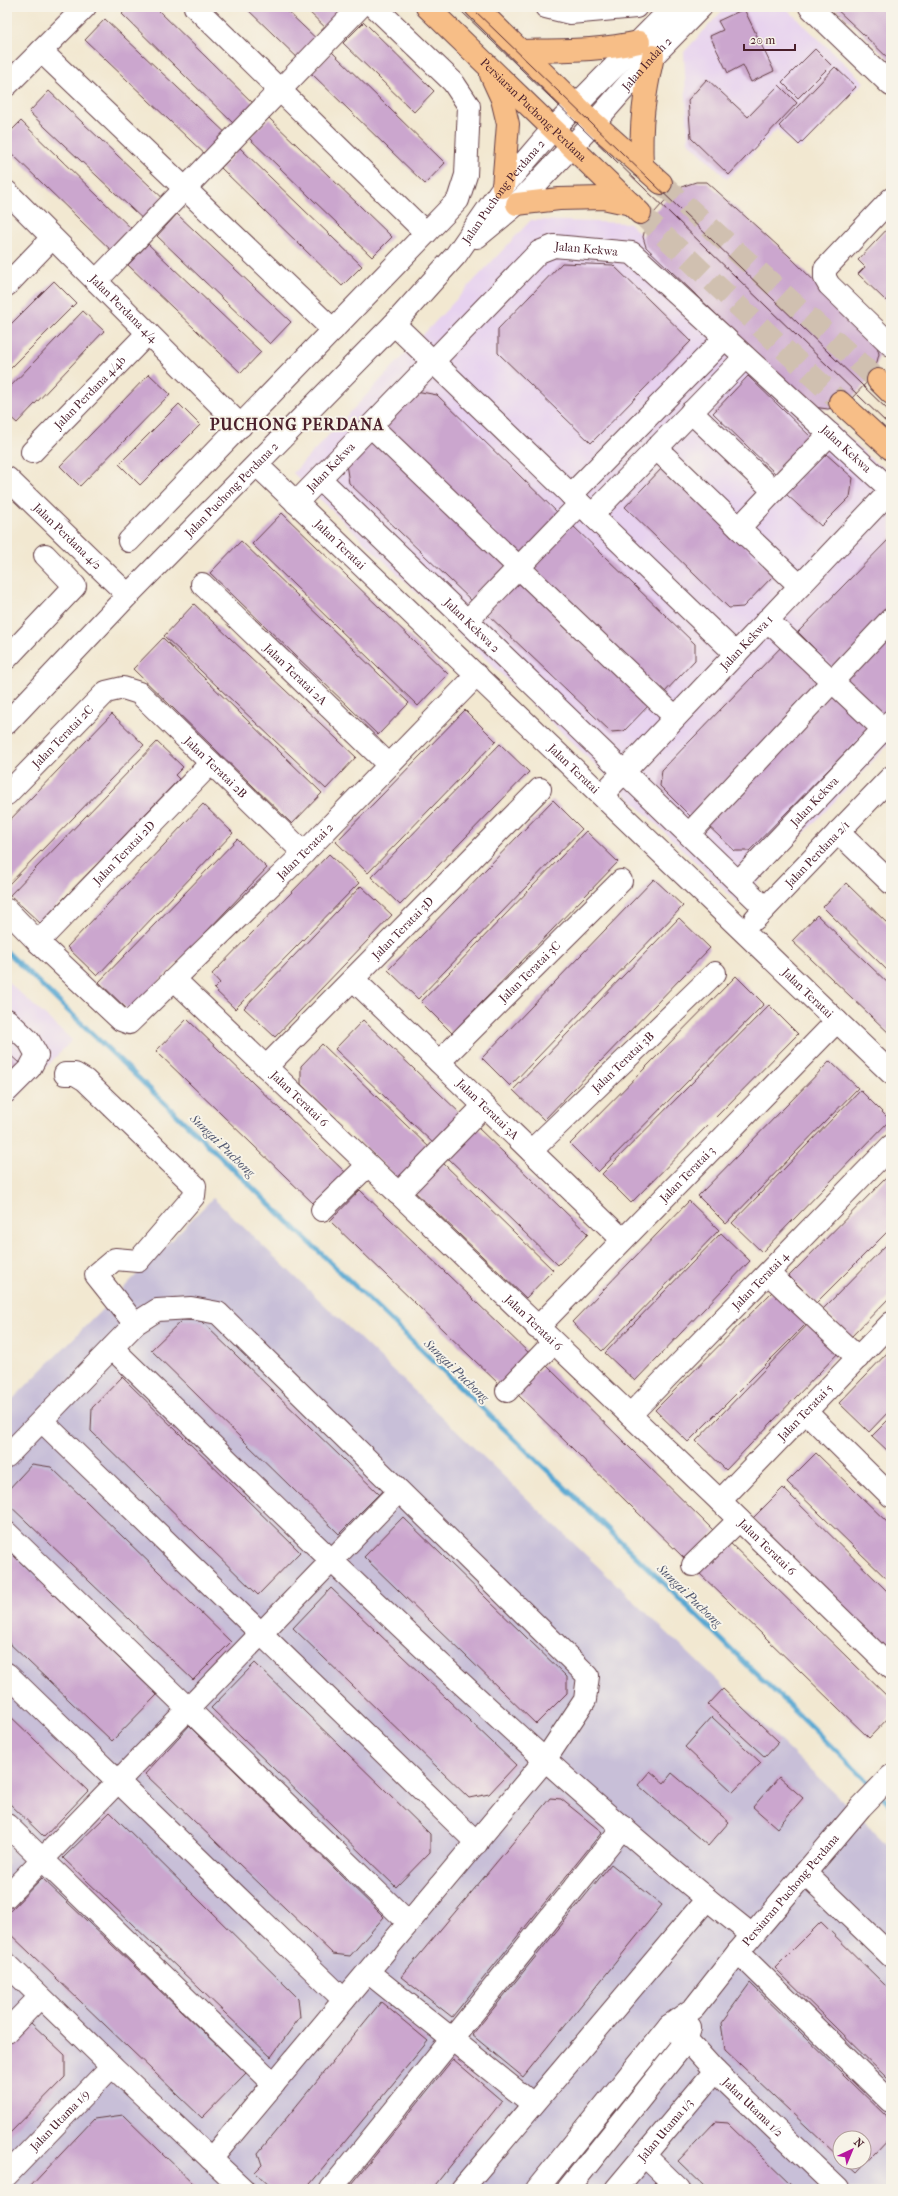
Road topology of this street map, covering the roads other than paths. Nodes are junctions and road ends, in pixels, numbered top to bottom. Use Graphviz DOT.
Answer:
graph roads {
  1 [pos="85,7"];
  2 [pos="195,7"];
  3 [pos="360,7"];
  4 [pos="375,7"];
  5 [pos="427,7"];
  6 [pos="476,7"];
  7 [pos="546,7"];
  8 [pos="636,7"];
  9 [pos="673,7"];
  10 [pos="702,7"];
  11 [pos="810,7"];
  12 [pos="646,49"];
  13 [pos="41,51"];
  14 [pos="521,51"];
  15 [pos="487,66"];
  16 [pos="7,85"];
  17 [pos="891,85"];
  18 [pos="280,90"];
  19 [pos="577,105"];
  20 [pos="594,123"];
  21 [pos="552,130"];
  22 [pos="570,147"];
  23 [pos="642,166"];
  24 [pos="660,183"];
  25 [pos="503,187"];
  26 [pos="184,188"];
  27 [pos="7,192"];
  28 [pos="891,199"];
  29 [pos="517,204"];
  30 [pos="426,233"];
  31 [pos="52,238"];
  32 [pos="456,255"];
  33 [pos="96,281"];
  34 [pos="7,285"];
  35 [pos="394,324"];
  36 [pos="333,330"];
  37 [pos="148,333"];
  38 [pos="725,338"];
  39 [pos="891,345"];
  40 [pos="745,357"];
  41 [pos="433,362"];
  42 [pos="840,402"];
  43 [pos="691,412"];
  44 [pos="241,426"];
  45 [pos="371,426"];
  46 [pos="830,434"];
  47 [pos="656,448"];
  48 [pos="891,450"];
  49 [pos="32,452"];
  50 [pos="257,465"];
  51 [pos="8,479"];
  52 [pos="320,479"];
  53 [pos="891,490"];
  54 [pos="774,492"];
  55 [pos="296,502"];
  56 [pos="581,505"];
  57 [pos="739,528"];
  58 [pos="129,541"];
  59 [pos="45,555"];
  60 [pos="519,568"];
  61 [pos="202,584"];
  62 [pos="800,586"];
  63 [pos="128,595"];
  64 [pos="891,619"];
  65 [pos="468,620"];
  66 [pos="767,620"];
  67 [pos="736,654"];
  68 [pos="7,658"];
  69 [pos="477,675"];
  70 [pos="832,681"];
  71 [pos="123,688"];
  72 [pos="676,718"];
  73 [pos="7,723"];
  74 [pos="887,725"];
  75 [pos="211,763"];
  76 [pos="388,765"];
  77 [pos="625,771"];
  78 [pos="891,777"];
  79 [pos="540,789"];
  80 [pos="7,794"];
  81 [pos="602,795"];
  82 [pos="838,832"];
  83 [pos="689,834"];
  84 [pos="304,853"];
  85 [pos="621,881"];
  86 [pos="738,882"];
  87 [pos="891,883"];
  88 [pos="765,908"];
  89 [pos="7,910"];
  90 [pos="744,931"];
  91 [pos="38,942"];
  92 [pos="715,973"];
  93 [pos="175,980"];
  94 [pos="354,980"];
  95 [pos="7,1020"];
  96 [pos="837,1021"];
  97 [pos="439,1062"];
  98 [pos="266,1067"];
  99 [pos="891,1072"];
  100 [pos="65,1074"];
  101 [pos="7,1091"];
  102 [pos="484,1106"];
  103 [pos="891,1146"];
  104 [pos="531,1151"];
  105 [pos="368,1165"];
  106 [pos="398,1194"];
  107 [pos="322,1210"];
  108 [pos="622,1239"];
  109 [pos="768,1272"];
  110 [pos="891,1323"];
  111 [pos="135,1324"];
  112 [pos="537,1328"];
  113 [pos="553,1343"];
  114 [pos="112,1348"];
  115 [pos="858,1358"];
  116 [pos="507,1391"];
  117 [pos="806,1412"];
  118 [pos="630,1416"];
  119 [pos="42,1421"];
  120 [pos="7,1456"];
  121 [pos="399,1491"];
  122 [pos="891,1496"];
  123 [pos="720,1501"];
  124 [pos="739,1520"];
  125 [pos="7,1533"];
  126 [pos="332,1561"];
  127 [pos="692,1565"];
  128 [pos="261,1634"];
  129 [pos="891,1668"];
  130 [pos="7,1674"];
  131 [pos="189,1709"];
  132 [pos="545,1760"];
  133 [pos="891,1776"];
  134 [pos="118,1782"];
  135 [pos="7,1825"];
  136 [pos="623,1828"];
  137 [pos="477,1842"];
  138 [pos="43,1859"];
  139 [pos="805,1873"];
  140 [pos="7,1896"];
  141 [pos="707,1899"];
  142 [pos="409,1922"];
  143 [pos="752,1935"];
  144 [pos="738,1952"];
  145 [pos="891,1956"];
  146 [pos="7,1964"];
  147 [pos="368,1972"];
  148 [pos="40,1997"];
  149 [pos="344,2000"];
  150 [pos="694,2008"];
  151 [pos="669,2026"];
  152 [pos="7,2031"];
  153 [pos="452,2039"];
  154 [pos="687,2040"];
  155 [pos="112,2066"];
  156 [pos="715,2071"];
  157 [pos="274,2084"];
  158 [pos="891,2102"];
  159 [pos="533,2104"];
  160 [pos="644,2156"];
  161 [pos="211,2159"];
  162 [pos="7,2174"];
  163 [pos="244,2189"];
  164 [pos="331,2189"];
  165 [pos="462,2189"];
  166 [pos="537,2189"];
  167 [pos="568,2189"];
  168 [pos="616,2189"];
  169 [pos="679,2189"];
  170 [pos="838,2189"];
  1 -- 13 [label="street"];
  2 -- 18 [label="street"];
  3 -- 18 [label="street"];
  4 -- 30 [label="street"];
  5 -- 15 [label="main road, Persiaran Puchong Perdana"];
  6 -- 14 [label="main road"];
  7 -- 8 [label="street"];
  9 -- 12 [label="street, Jalan Indah 2"];
  10 -- 12 [label="street, Jalan Indah 2"];
  11 -- 17 [label="street"];
  12 -- 14 [label="main road"];
  12 -- 19 [label="street, Jalan Indah 2"];
  12 -- 20 [label="street, Jalan Indah 2"];
  12 -- 23 [label="main road"];
  13 -- 16 [label="street"];
  13 -- 26 [label="street"];
  14 -- 19 [label="main road"];
  15 -- 21 [label="main road, Persiaran Puchong Perdana"];
  15 -- 25 [label="main road"];
  18 -- 26 [label="street"];
  18 -- 30 [label="street"];
  19 -- 20 [label="main road"];
  19 -- 21 [label="street, Jalan Indah 2"];
  20 -- 22 [label="street, Jalan Indah 2"];
  20 -- 23 [label="main road"];
  21 -- 22 [label="main road, Persiaran Puchong Perdana"];
  21 -- 25 [label="street, Jalan Puchong Perdana 2"];
  22 -- 29 [label="street, Jalan Puchong Perdana 2"];
  22 -- 29 [label="main road, Persiaran Puchong Perdana"];
  23 -- 24 [label="main road"];
  25 -- 32 [label="street, Jalan Puchong Perdana 2"];
  26 -- 33 [label="street"];
  26 -- 36 [label="street"];
  27 -- 31 [label="street, Jalan Perdana 4/4"];
  28 -- 39 [label="street"];
  29 -- 32 [label="street, Jalan Puchong Perdana 2"];
  30 -- 36 [label="street"];
  31 -- 33 [label="street, Jalan Perdana 4/4"];
  31 -- 34 [label="street"];
  32 -- 35 [label="street, Jalan Puchong Perdana 2"];
  33 -- 37 [label="street, Jalan Perdana 4/4"];
  35 -- 41 [label="street"];
  35 -- 50 [label="street, Jalan Puchong Perdana 2"];
  36 -- 44 [label="street"];
  37 -- 44 [label="street, Jalan Perdana 4/4"];
  37 -- 49 [label="street, Jalan Perdana 4/4b"];
  38 -- 40 [label="street, Jalan Kekwa"];
  38 -- 41 [label="street, Jalan Kekwa"];
  38 -- 56 [label="street"];
  40 -- 43 [label="street"];
  40 -- 46 [label="street, Jalan Kekwa"];
  41 -- 45 [label="street, Jalan Kekwa"];
  41 -- 56 [label="street"];
  42 -- 48 [label="main road"];
  43 -- 47 [label="street"];
  43 -- 54 [label="street"];
  44 -- 58 [label="street"];
  45 -- 52 [label="street, Jalan Kekwa"];
  45 -- 60 [label="street"];
  46 -- 53 [label="street, Jalan Kekwa"];
  46 -- 54 [label="street"];
  47 -- 56 [label="street"];
  47 -- 57 [label="street"];
  50 -- 55 [label="street, Jalan Teratai"];
  50 -- 63 [label="street, Jalan Puchong Perdana 2"];
  51 -- 63 [label="street, Jalan Perdana 4/2"];
  52 -- 55 [label="street, Jalan Kekwa"];
  52 -- 65 [label="street, Jalan Kekwa 2"];
  53 -- 62 [label="street, Jalan Kekwa 1"];
  54 -- 57 [label="street"];
  55 -- 69 [label="street, Jalan Teratai"];
  56 -- 60 [label="street"];
  56 -- 67 [label="street"];
  57 -- 62 [label="street"];
  59 -- 68 [label="street"];
  60 -- 65 [label="street"];
  60 -- 72 [label="street"];
  61 -- 76 [label="street, Jalan Teratai 2A"];
  62 -- 66 [label="street, Jalan Kekwa 1"];
  63 -- 73 [label="street, Jalan Puchong Perdana 2"];
  64 -- 70 [label="street"];
  65 -- 77 [label="street, Jalan Kekwa 2"];
  66 -- 67 [label="street, Jalan Kekwa 1"];
  66 -- 70 [label="street"];
  67 -- 72 [label="street, Jalan Kekwa 1"];
  69 -- 76 [label="street, Jalan Teratai 2"];
  69 -- 81 [label="street, Jalan Teratai"];
  70 -- 74 [label="street"];
  70 -- 83 [label="street"];
  71 -- 75 [label="street, Jalan Teratai 2B"];
  71 -- 80 [label="street, Jalan Teratai 2C"];
  72 -- 77 [label="street, Jalan Kekwa 1"];
  74 -- 86 [label="street, Jalan Kekwa"];
  75 -- 84 [label="street, Jalan Teratai 2B"];
  75 -- 91 [label="street, Jalan Teratai 2D"];
  76 -- 84 [label="street, Jalan Teratai 2"];
  77 -- 81 [label="street, Jalan Kekwa 1"];
  77 -- 83 [label="street, Jalan Kekwa 2"];
  78 -- 82 [label="street, Jalan Perdana 2/1"];
  79 -- 94 [label="street, Jalan Teratai 3D"];
  81 -- 90 [label="street, Jalan Teratai"];
  82 -- 87 [label="street"];
  82 -- 88 [label="street, Jalan Perdana 2/1"];
  83 -- 86 [label="street, Jalan Kekwa 2"];
  84 -- 93 [label="street, Jalan Teratai 2"];
  85 -- 97 [label="street, Jalan Teratai 3C"];
  86 -- 88 [label="street, Jalan Kekwa 2"];
  88 -- 90 [label="street, Jalan Perdana 2/1"];
  89 -- 91 [label="street"];
  90 -- 96 [label="street, Jalan Teratai"];
  91 -- 93 [label="street, Jalan Teratai 2"];
  92 -- 104 [label="street, Jalan Teratai 3B"];
  93 -- 98 [label="street, Jalan Teratai 6"];
  94 -- 97 [label="street, Jalan Teratai 3A"];
  94 -- 98 [label="street, Jalan Teratai 3D"];
  95 -- 101 [label="street"];
  96 -- 99 [label="street, Jalan Teratai"];
  96 -- 108 [label="street, Jalan Teratai 3"];
  97 -- 102 [label="street, Jalan Teratai 3A"];
  98 -- 105 [label="street, Jalan Teratai 6"];
  100 -- 111 [label="street"];
  102 -- 104 [label="street, Jalan Teratai 3A"];
  102 -- 106 [label="street"];
  103 -- 109 [label="street, Jalan Teratai 4"];
  104 -- 108 [label="street, Jalan Teratai 3A"];
  105 -- 106 [label="street, Jalan Teratai 6"];
  105 -- 107 [label="street"];
  106 -- 112 [label="street, Jalan Teratai 6"];
  108 -- 112 [label="street, Jalan Teratai 3"];
  109 -- 115 [label="street"];
  109 -- 118 [label="street, Jalan Teratai 4"];
  110 -- 115 [label="street, Jalan Teratai 5"];
  111 -- 114 [label="street"];
  111 -- 121 [label="street"];
  112 -- 113 [label="street, Jalan Teratai 6"];
  113 -- 116 [label="street"];
  113 -- 118 [label="street, Jalan Teratai 6"];
  114 -- 119 [label="street"];
  114 -- 126 [label="street"];
  115 -- 117 [label="street, Jalan Teratai 5"];
  117 -- 122 [label="street"];
  117 -- 123 [label="street, Jalan Teratai 5"];
  118 -- 123 [label="street, Jalan Teratai 6"];
  119 -- 120 [label="street"];
  119 -- 128 [label="street"];
  121 -- 126 [label="street"];
  121 -- 132 [label="street"];
  123 -- 124 [label="street, Jalan Teratai 6"];
  124 -- 127 [label="street"];
  124 -- 129 [label="street, Jalan Teratai 6"];
  125 -- 131 [label="street"];
  126 -- 128 [label="street"];
  126 -- 132 [label="street"];
  128 -- 131 [label="street"];
  128 -- 137 [label="street"];
  130 -- 134 [label="street"];
  131 -- 134 [label="street"];
  131 -- 142 [label="street"];
  132 -- 136 [label="street"];
  132 -- 137 [label="street"];
  133 -- 139 [label="street, Persiaran Puchong Perdana"];
  134 -- 138 [label="street"];
  134 -- 149 [label="street"];
  135 -- 138 [label="street"];
  136 -- 141 [label="street"];
  136 -- 153 [label="street"];
  137 -- 142 [label="street"];
  138 -- 140 [label="street"];
  138 -- 157 [label="street"];
  139 -- 143 [label="street, Persiaran Puchong Perdana"];
  139 -- 145 [label="street"];
  141 -- 143 [label="street"];
  141 -- 159 [label="street"];
  142 -- 147 [label="street"];
  143 -- 144 [label="street, Persiaran Puchong Perdana"];
  144 -- 150 [label="street, Persiaran Puchong Perdana"];
  144 -- 158 [label="street"];
  146 -- 148 [label="street"];
  147 -- 149 [label="street"];
  147 -- 153 [label="street"];
  148 -- 152 [label="street"];
  148 -- 155 [label="street"];
  149 -- 157 [label="street"];
  150 -- 151 [label="street, Persiaran Puchong Perdana"];
  150 -- 154 [label="street, Persiaran Puchong Perdana"];
  151 -- 154 [label="street, Jalan Utama 1/2"];
  151 -- 166 [label="street, Persiaran Puchong Perdana"];
  153 -- 159 [label="street"];
  153 -- 164 [label="street"];
  154 -- 156 [label="street, Jalan Utama 1/2"];
  154 -- 167 [label="street, Persiaran Puchong Perdana"];
  155 -- 161 [label="street"];
  155 -- 162 [label="street, Jalan Utama 1/9"];
  156 -- 160 [label="street, Jalan Utama 1/3"];
  156 -- 170 [label="street, Jalan Utama 1/2"];
  157 -- 161 [label="street"];
  159 -- 165 [label="street"];
  160 -- 168 [label="street, Jalan Utama 1/3"];
  160 -- 169 [label="street"];
  161 -- 163 [label="street"];
}
